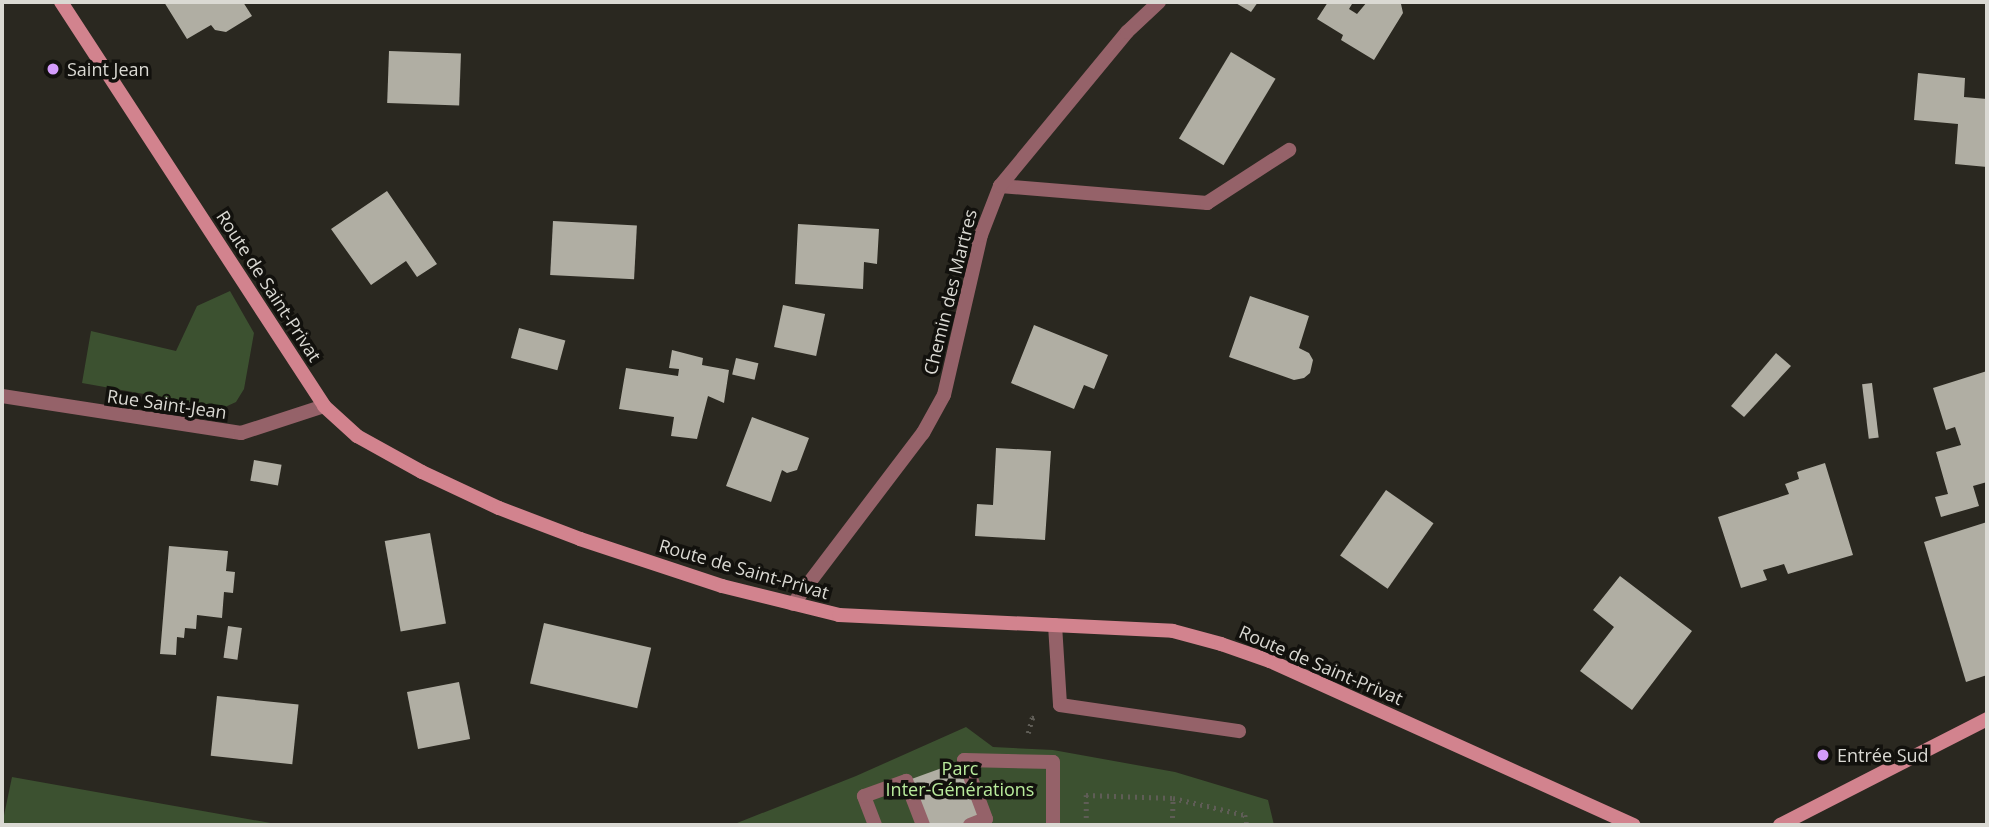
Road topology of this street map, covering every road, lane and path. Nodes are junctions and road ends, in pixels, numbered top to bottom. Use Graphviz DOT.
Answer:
graph roads {
  1 [pos="61,2"];
  2 [pos="1159,2"];
  3 [pos="1289,150"];
  4 [pos="1000,186"];
  5 [pos="2,397"];
  6 [pos="324,406"];
  7 [pos="793,604"];
  8 [pos="1055,625"];
  9 [pos="1987,719"];
  10 [pos="1239,731"];
  11 [pos="1173,798"];
  12 [pos="875,825"];
  13 [pos="923,825"];
  14 [pos="970,825"];
  15 [pos="1053,825"];
  16 [pos="1086,825"];
  17 [pos="1172,825"];
  18 [pos="1247,825"];
  19 [pos="1634,825"];
  20 [pos="1780,825"];
  1 -- 6 [label="street, Route de Saint-Privat"];
  2 -- 4 [label="street, Chemin des Martres"];
  3 -- 4 [label="street"];
  4 -- 7 [label="street, Chemin des Martres"];
  5 -- 6 [label="street, Rue Saint-Jean"];
  6 -- 7 [label="street, Route de Saint-Privat"];
  7 -- 8 [label="street, Route de Saint-Privat"];
  8 -- 10 [label="street"];
  8 -- 19 [label="street, Route de Saint-Privat"];
  9 -- 20 [label="street"];
  11 -- 16 [label="path"];
  11 -- 17 [label="path"];
  11 -- 18 [label="path"];
  12 -- 13 [label="street"];
  14 -- 15 [label="street"];
}
